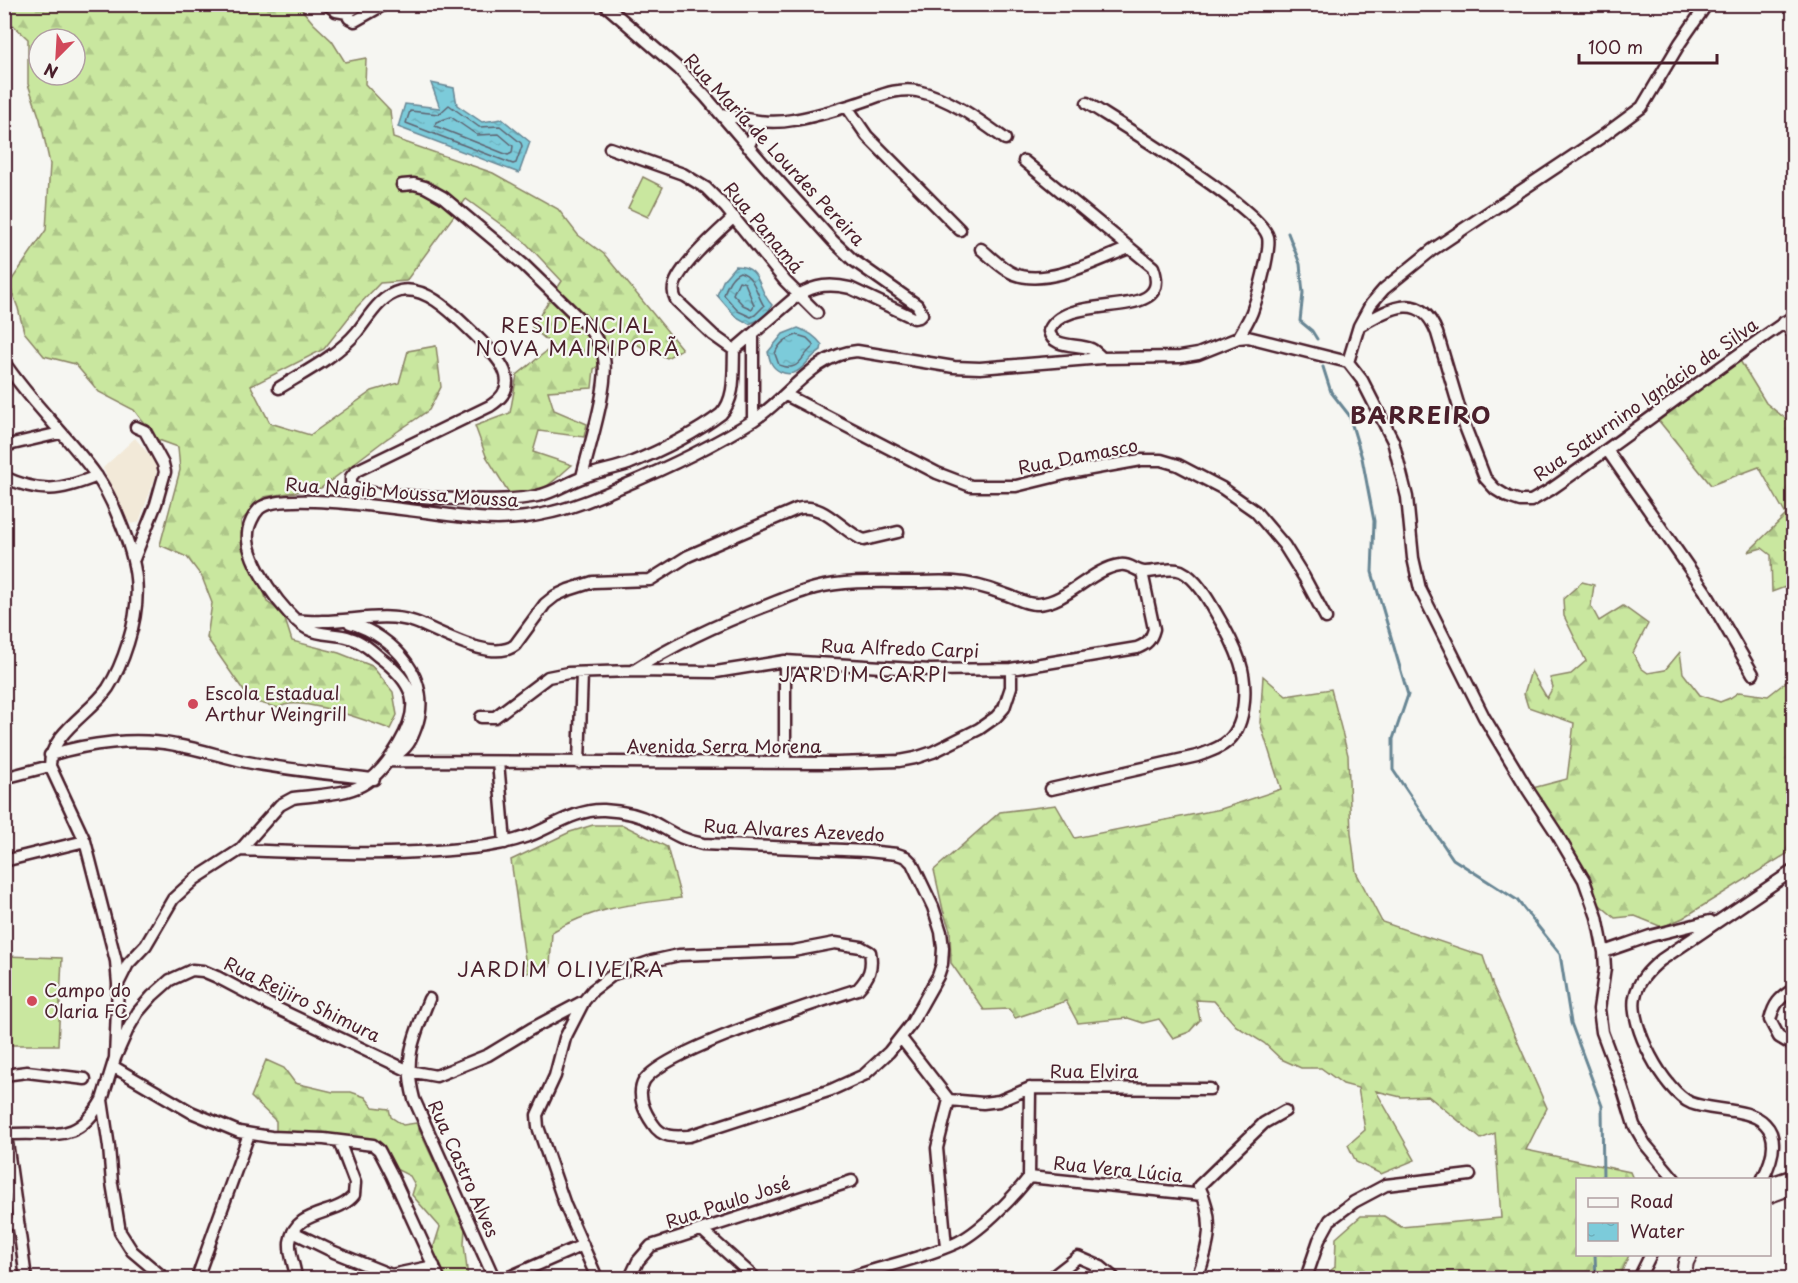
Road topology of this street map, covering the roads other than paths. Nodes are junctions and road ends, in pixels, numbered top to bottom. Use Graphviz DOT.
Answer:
graph roads {
  1 [pos="327,4"];
  2 [pos="361,4"];
  3 [pos="385,4"];
  4 [pos="604,4"];
  5 [pos="1707,4"];
  6 [pos="347,14"];
  7 [pos="1087,103"];
  8 [pos="847,107"];
  9 [pos="721,114"];
  10 [pos="760,122"];
  11 [pos="1005,139"];
  12 [pos="748,147"];
  13 [pos="610,148"];
  14 [pos="1024,161"];
  15 [pos="402,185"];
  16 [pos="734,217"];
  17 [pos="960,230"];
  18 [pos="1130,248"];
  19 [pos="981,249"];
  20 [pos="798,295"];
  21 [pos="817,313"];
  22 [pos="1789,319"];
  23 [pos="1359,326"];
  24 [pos="1794,335"];
  25 [pos="753,336"];
  26 [pos="1238,338"];
  27 [pos="734,350"];
  28 [pos="1102,358"];
  29 [pos="4,362"];
  30 [pos="1348,362"];
  31 [pos="279,388"];
  32 [pos="786,395"];
  33 [pos="753,420"];
  34 [pos="136,427"];
  35 [pos="60,432"];
  36 [pos="4,447"];
  37 [pos="1607,450"];
  38 [pos="97,476"];
  39 [pos="4,477"];
  40 [pos="582,477"];
  41 [pos="898,531"];
  42 [pos="134,560"];
  43 [pos="1142,572"];
  44 [pos="1326,618"];
  45 [pos="295,620"];
  46 [pos="341,621"];
  47 [pos="785,661"];
  48 [pos="1011,669"];
  49 [pos="633,671"];
  50 [pos="582,673"];
  51 [pos="1753,674"];
  52 [pos="481,717"];
  53 [pos="389,760"];
  54 [pos="50,761"];
  55 [pos="498,762"];
  56 [pos="579,763"];
  57 [pos="785,763"];
  58 [pos="4,778"];
  59 [pos="374,779"];
  60 [pos="1051,789"];
  61 [pos="85,841"];
  62 [pos="505,843"];
  63 [pos="240,850"];
  64 [pos="4,861"];
  65 [pos="1794,870"];
  66 [pos="1718,920"];
  67 [pos="1604,952"];
  68 [pos="118,984"];
  69 [pos="1794,989"];
  70 [pos="429,999"];
  71 [pos="584,1001"];
  72 [pos="902,1038"];
  73 [pos="1794,1046"];
  74 [pos="115,1062"];
  75 [pos="409,1071"];
  76 [pos="4,1075"];
  77 [pos="86,1079"];
  78 [pos="1030,1088"];
  79 [pos="1210,1089"];
  80 [pos="102,1100"];
  81 [pos="949,1100"];
  82 [pos="1285,1111"];
  83 [pos="249,1134"];
  84 [pos="5,1135"];
  85 [pos="339,1141"];
  86 [pos="1470,1175"];
  87 [pos="1794,1175"];
  88 [pos="1029,1177"];
  89 [pos="1674,1178"];
  90 [pos="1762,1178"];
  91 [pos="852,1181"];
  92 [pos="1771,1183"];
  93 [pos="1794,1186"];
  94 [pos="1203,1195"];
  95 [pos="1771,1195"];
  96 [pos="4,1221"];
  97 [pos="19,1226"];
  98 [pos="702,1230"];
  99 [pos="293,1232"];
  100 [pos="583,1245"];
  101 [pos="946,1247"];
  102 [pos="1651,1256"];
  103 [pos="1689,1256"];
  104 [pos="1097,1265"];
  105 [pos="434,1266"];
  106 [pos="26,1278"];
  107 [pos="164,1278"];
  108 [pos="197,1278"];
  109 [pos="296,1278"];
  110 [pos="439,1278"];
  111 [pos="494,1278"];
  112 [pos="507,1278"];
  113 [pos="597,1278"];
  114 [pos="630,1278"];
  115 [pos="755,1278"];
  116 [pos="849,1278"];
  117 [pos="1051,1278"];
  118 [pos="1096,1278"];
  119 [pos="1114,1278"];
  120 [pos="1197,1278"];
  121 [pos="1306,1278"];
  122 [pos="1640,1278"];
  123 [pos="1683,1278"];
  1 -- 6 [label="street"];
  2 -- 6 [label="street"];
  3 -- 6 [label="street"];
  4 -- 9 [label="street, Rua Maria de Lourdes Pereira"];
  5 -- 23 [label="street"];
  7 -- 26 [label="street"];
  8 -- 10 [label="street"];
  8 -- 11 [label="street"];
  8 -- 17 [label="street"];
  9 -- 10 [label="street"];
  9 -- 12 [label="street, Rua Maria de Lourdes Pereira"];
  10 -- 12 [label="street"];
  12 -- 20 [label="street, Rua Maria de Lourdes Pereira"];
  13 -- 16 [label="street, Rua Panamá"];
  14 -- 18 [label="street"];
  15 -- 40 [label="street"];
  16 -- 20 [label="street, Rua Panamá"];
  16 -- 27 [label="street"];
  18 -- 19 [label="street"];
  18 -- 28 [label="street"];
  20 -- 21 [label="street, Rua Panamá"];
  20 -- 25 [label="street"];
  22 -- 24 [label="street"];
  22 -- 37 [label="street, Rua Saturnino Ignácio da Silva"];
  23 -- 30 [label="street"];
  23 -- 37 [label="street, Rua Saturnino Ignácio da Silva"];
  25 -- 27 [label="street"];
  25 -- 33 [label="street"];
  26 -- 28 [label="street, Rua Nagib Moussa Moussa"];
  26 -- 30 [label="street, Rua Nagib Moussa Moussa"];
  27 -- 40 [label="street"];
  28 -- 32 [label="street, Rua Nagib Moussa Moussa"];
  29 -- 35 [label="street"];
  30 -- 67 [label="street"];
  31 -- 40 [label="street"];
  32 -- 33 [label="street, Rua Nagib Moussa Moussa"];
  32 -- 44 [label="street, Rua Damasco"];
  33 -- 45 [label="street, Rua Nagib Moussa Moussa"];
  34 -- 42 [label="street"];
  35 -- 36 [label="street"];
  35 -- 38 [label="street"];
  37 -- 51 [label="street"];
  38 -- 39 [label="street"];
  38 -- 42 [label="street"];
  41 -- 46 [label="street"];
  42 -- 54 [label="street"];
  43 -- 48 [label="street, Rua Alfredo Carpi"];
  43 -- 49 [label="street"];
  43 -- 60 [label="street"];
  45 -- 46 [label="street"];
  45 -- 53 [label="street, Rua Nagib Moussa Moussa"];
  46 -- 53 [label="street"];
  47 -- 48 [label="street, Rua Alfredo Carpi"];
  47 -- 49 [label="street, Rua Alfredo Carpi"];
  47 -- 57 [label="street"];
  48 -- 57 [label="street, Avenida Serra Morena"];
  49 -- 50 [label="street, Rua Alfredo Carpi"];
  50 -- 52 [label="street, Rua Alfredo Carpi"];
  50 -- 56 [label="street"];
  53 -- 55 [label="street, Avenida Serra Morena"];
  53 -- 59 [label="street, Rua Nagib Moussa Moussa"];
  54 -- 58 [label="street"];
  54 -- 59 [label="street"];
  54 -- 61 [label="street"];
  55 -- 56 [label="street, Avenida Serra Morena"];
  55 -- 62 [label="street"];
  56 -- 57 [label="street, Avenida Serra Morena"];
  59 -- 63 [label="street, Rua Nagib Moussa Moussa"];
  61 -- 64 [label="street"];
  61 -- 68 [label="street"];
  62 -- 63 [label="street, Rua Alvares Azevedo"];
  62 -- 72 [label="street, Rua Alvares Azevedo"];
  63 -- 68 [label="street, Rua Nagib Moussa Moussa"];
  65 -- 66 [label="street"];
  66 -- 67 [label="street"];
  66 -- 90 [label="street"];
  67 -- 89 [label="street"];
  68 -- 74 [label="street"];
  69 -- 73 [label="street"];
  70 -- 75 [label="street"];
  71 -- 72 [label="street"];
  71 -- 75 [label="street, Rua Reijiro Shimura"];
  71 -- 100 [label="street"];
  72 -- 81 [label="street"];
  74 -- 75 [label="street, Rua Reijiro Shimura"];
  74 -- 80 [label="street"];
  74 -- 83 [label="street"];
  75 -- 111 [label="street, Rua Castro Alves"];
  76 -- 77 [label="street"];
  78 -- 79 [label="street, Rua Elvira"];
  78 -- 81 [label="street"];
  78 -- 88 [label="street, Rua Elvira"];
  80 -- 84 [label="street"];
  80 -- 107 [label="street"];
  81 -- 101 [label="street"];
  82 -- 94 [label="street"];
  83 -- 85 [label="street"];
  83 -- 108 [label="street"];
  84 -- 97 [label="street"];
  85 -- 99 [label="street"];
  85 -- 105 [label="street"];
  86 -- 121 [label="street"];
  87 -- 92 [label="street"];
  88 -- 94 [label="street, Rua Vera Lúcia"];
  88 -- 101 [label="street"];
  91 -- 98 [label="street, Rua Paulo José"];
  93 -- 95 [label="main road"];
  94 -- 120 [label="street"];
  96 -- 97 [label="street"];
  97 -- 106 [label="street"];
  98 -- 114 [label="street, Rua Paulo José"];
  98 -- 115 [label="street"];
  99 -- 105 [label="street"];
  99 -- 109 [label="street"];
  100 -- 112 [label="street"];
  100 -- 113 [label="street"];
  101 -- 116 [label="street"];
  102 -- 122 [label="street"];
  103 -- 123 [label="main road"];
  104 -- 117 [label="street"];
  104 -- 118 [label="street"];
  104 -- 119 [label="street"];
  105 -- 110 [label="street"];
}
